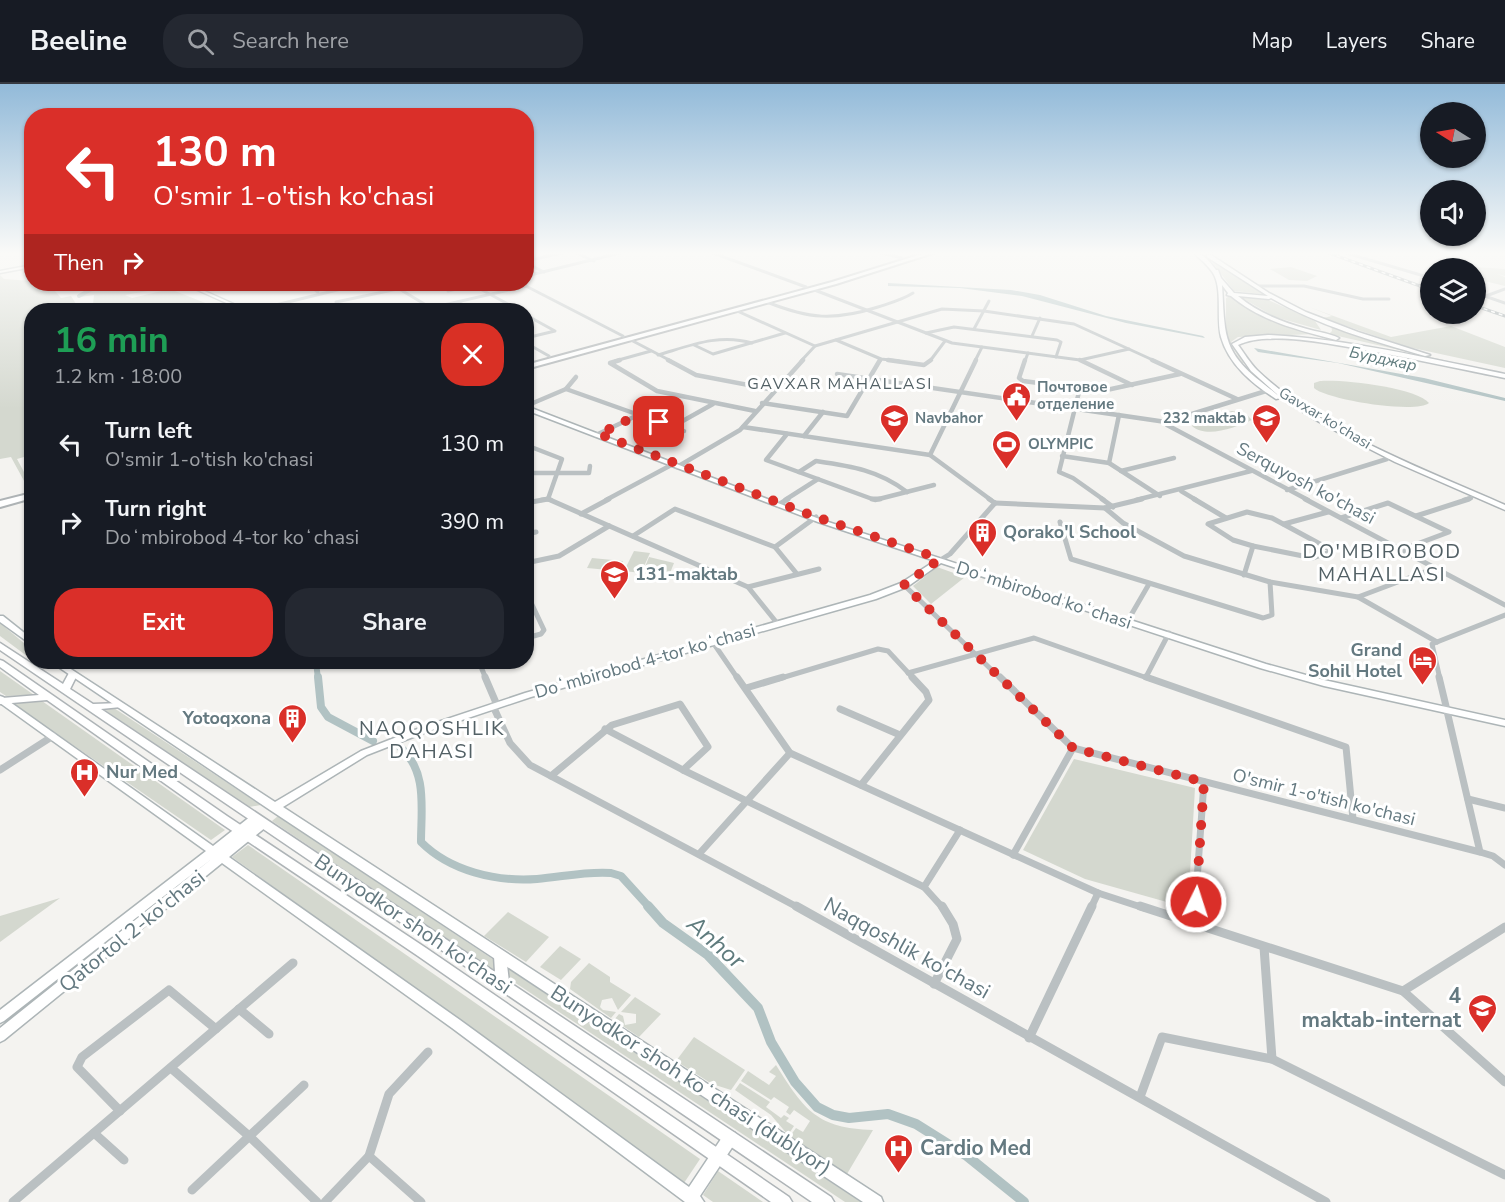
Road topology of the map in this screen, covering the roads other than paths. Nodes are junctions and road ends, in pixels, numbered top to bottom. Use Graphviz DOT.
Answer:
graph roads {
  1 [pos="564,305"];
  2 [pos="746,305"];
  3 [pos="754,305"];
  4 [pos="774,305"];
  5 [pos="853,305"];
  6 [pos="882,305"];
  7 [pos="987,305"];
  8 [pos="1222,305"];
  9 [pos="1250,305"];
  10 [pos="1287,305"];
  11 [pos="735,310"];
  12 [pos="866,310"];
  13 [pos="984,311"];
  14 [pos="1301,312"];
  15 [pos="1040,318"];
  16 [pos="534,319"];
  17 [pos="894,321"];
  18 [pos="974,329"];
  19 [pos="784,333"];
  20 [pos="926,333"];
  21 [pos="1322,334"];
  22 [pos="1032,336"];
  23 [pos="1275,337"];
  24 [pos="534,338"];
  25 [pos="626,338"];
  26 [pos="836,340"];
  27 [pos="945,341"];
  28 [pos="752,343"];
  29 [pos="694,345"];
  30 [pos="534,346"];
  31 [pos="815,346"];
  32 [pos="982,347"];
  33 [pos="1129,349"];
  34 [pos="651,351"];
  35 [pos="1028,353"];
  36 [pos="658,355"];
  37 [pos="549,356"];
  38 [pos="1056,357"];
  39 [pos="881,359"];
  40 [pos="1422,359"];
  41 [pos="534,360"];
  42 [pos="1080,360"];
  43 [pos="534,365"];
  44 [pos="1240,366"];
  45 [pos="1250,366"];
  46 [pos="1505,370"];
  47 [pos="837,374"];
  48 [pos="1181,374"];
  49 [pos="1505,376"];
  50 [pos="576,377"];
  51 [pos="870,379"];
  52 [pos="1133,386"];
  53 [pos="1080,388"];
  54 [pos="566,389"];
  55 [pos="774,390"];
  56 [pos="1266,391"];
  57 [pos="961,392"];
  58 [pos="1237,399"];
  59 [pos="534,403"];
  60 [pos="762,403"];
  61 [pos="713,404"];
  62 [pos="1291,404"];
  63 [pos="1075,408"];
  64 [pos="534,410"];
  65 [pos="755,411"];
  66 [pos="823,412"];
  67 [pos="1119,414"];
  68 [pos="638,415"];
  69 [pos="1166,422"];
  70 [pos="672,427"];
  71 [pos="743,427"];
  72 [pos="684,431"];
  73 [pos="597,434"];
  74 [pos="787,434"];
  75 [pos="804,436"];
  76 [pos="534,448"];
  77 [pos="930,455"];
  78 [pos="1062,456"];
  79 [pos="1174,458"];
  80 [pos="1387,459"];
  81 [pos="1109,463"];
  82 [pos="1401,463"];
  83 [pos="676,465"];
  84 [pos="590,466"];
  85 [pos="1121,471"];
  86 [pos="1251,471"];
  87 [pos="799,472"];
  88 [pos="534,473"];
  89 [pos="558,473"];
  90 [pos="818,479"];
  91 [pos="934,485"];
  92 [pos="1181,490"];
  93 [pos="1287,490"];
  94 [pos="907,492"];
  95 [pos="24,496"];
  96 [pos="1160,496"];
  97 [pos="548,498"];
  98 [pos="1471,498"];
  99 [pos="534,501"];
  100 [pos="0,502"];
  101 [pos="995,503"];
  102 [pos="24,504"];
  103 [pos="779,504"];
  104 [pos="1113,507"];
  105 [pos="1105,508"];
  106 [pos="1505,508"];
  107 [pos="0,511"];
  108 [pos="1329,511"];
  109 [pos="581,514"];
  110 [pos="1505,514"];
  111 [pos="1416,516"];
  112 [pos="815,518"];
  113 [pos="1226,518"];
  114 [pos="1341,518"];
  115 [pos="1060,522"];
  116 [pos="1284,524"];
  117 [pos="609,526"];
  118 [pos="633,536"];
  119 [pos="1253,546"];
  120 [pos="775,547"];
  121 [pos="1401,550"];
  122 [pos="941,560"];
  123 [pos="534,561"];
  124 [pos="1435,568"];
  125 [pos="819,569"];
  126 [pos="797,574"];
  127 [pos="1244,575"];
  128 [pos="1270,582"];
  129 [pos="1149,584"];
  130 [pos="904,585"];
  131 [pos="748,587"];
  132 [pos="1358,597"];
  133 [pos="1505,605"];
  134 [pos="534,609"];
  135 [pos="1505,615"];
  136 [pos="0,618"];
  137 [pos="1128,621"];
  138 [pos="777,623"];
  139 [pos="1169,634"];
  140 [pos="534,636"];
  141 [pos="24,637"];
  142 [pos="712,641"];
  143 [pos="1437,642"];
  144 [pos="0,646"];
  145 [pos="975,652"];
  146 [pos="24,662"];
  147 [pos="0,663"];
  148 [pos="35,669"];
  149 [pos="64,669"];
  150 [pos="482,669"];
  151 [pos="908,673"];
  152 [pos="72,675"];
  153 [pos="1146,677"];
  154 [pos="746,688"];
  155 [pos="65,689"];
  156 [pos="48,697"];
  157 [pos="1,700"];
  158 [pos="118,705"];
  159 [pos="495,705"];
  160 [pos="91,707"];
  161 [pos="1446,708"];
  162 [pos="840,709"];
  163 [pos="1505,721"];
  164 [pos="605,729"];
  165 [pos="900,735"];
  166 [pos="53,736"];
  167 [pos="1073,748"];
  168 [pos="790,753"];
  169 [pos="0,770"];
  170 [pos="683,770"];
  171 [pos="551,776"];
  172 [pos="1204,782"];
  173 [pos="861,785"];
  174 [pos="1468,799"];
  175 [pos="748,801"];
  176 [pos="1505,808"];
  177 [pos="276,809"];
  178 [pos="1353,819"];
  179 [pos="259,822"];
  180 [pos="960,830"];
  181 [pos="244,833"];
  182 [pos="1480,852"];
  183 [pos="217,854"];
  184 [pos="699,854"];
  185 [pos="1013,855"];
  186 [pos="1505,865"];
  187 [pos="924,887"];
  188 [pos="1098,893"];
  189 [pos="1194,926"];
  190 [pos="1505,927"];
  191 [pos="1264,948"];
  192 [pos="500,956"];
  193 [pos="293,963"];
  194 [pos="503,984"];
  195 [pos="934,984"];
  196 [pos="1403,991"];
  197 [pos="239,1010"];
  198 [pos="0,1017"];
  199 [pos="216,1029"];
  200 [pos="268,1034"];
  201 [pos="0,1036"];
  202 [pos="1029,1038"];
  203 [pos="428,1052"];
  204 [pos="1272,1059"];
  205 [pos="171,1068"];
  206 [pos="1505,1082"];
  207 [pos="304,1085"];
  208 [pos="1140,1096"];
  209 [pos="120,1111"];
  210 [pos="94,1133"];
  211 [pos="249,1136"];
  212 [pos="730,1138"];
  213 [pos="369,1156"];
  214 [pos="718,1156"];
  215 [pos="124,1160"];
  216 [pos="1505,1175"];
  217 [pos="192,1190"];
  218 [pos="692,1200"];
  219 [pos="13,1202"];
  220 [pos="317,1202"];
  221 [pos="325,1202"];
  222 [pos="421,1202"];
  223 [pos="784,1202"];
  224 [pos="826,1202"];
  225 [pos="876,1202"];
  226 [pos="1326,1202"];
  1 -- 25 [label="street"];
  2 -- 25 [label="highway"];
  3 -- 11 [label="highway"];
  4 -- 12 [label="street"];
  5 -- 12 [label="street"];
  6 -- 12 [label="street"];
  7 -- 13 [label="street"];
  8 -- 44 [label="main road, Gavxar ko'chasi"];
  9 -- 21 [label="main road"];
  10 -- 14 [label="main road"];
  11 -- 19 [label="street"];
  11 -- 25 [label="highway"];
  12 -- 17 [label="street"];
  13 -- 15 [label="street"];
  13 -- 17 [label="street"];
  13 -- 18 [label="street"];
  14 -- 21 [label="main road"];
  14 -- 46 [label="main road"];
  15 -- 22 [label="street"];
  15 -- 33 [label="street"];
  16 -- 24 [label="street"];
  17 -- 20 [label="street"];
  17 -- 26 [label="street"];
  18 -- 20 [label="street"];
  18 -- 22 [label="street"];
  19 -- 28 [label="street"];
  19 -- 31 [label="street"];
  20 -- 27 [label="street"];
  21 -- 23 [label="main road"];
  21 -- 40 [label="main road"];
  22 -- 38 [label="street"];
  23 -- 40 [label="main road, Gavxar ko'chasi"];
  23 -- 45 [label="main road, Gavxar ko'chasi"];
  25 -- 34 [label="street"];
  25 -- 37 [label="highway"];
  25 -- 43 [label="highway"];
  26 -- 31 [label="street"];
  26 -- 39 [label="street"];
  27 -- 32 [label="street"];
  27 -- 39 [label="street"];
  28 -- 29 [label="street"];
  28 -- 29 [label="street"];
  29 -- 36 [label="street"];
  30 -- 37 [label="street"];
  31 -- 55 [label="street"];
  32 -- 35 [label="street"];
  32 -- 57 [label="street"];
  33 -- 42 [label="street"];
  33 -- 48 [label="street"];
  34 -- 36 [label="street"];
  34 -- 61 [label="street"];
  35 -- 38 [label="street"];
  35 -- 53 [label="street"];
  36 -- 55 [label="street"];
  37 -- 41 [label="highway"];
  38 -- 42 [label="street"];
  39 -- 51 [label="street"];
  40 -- 49 [label="main road"];
  42 -- 52 [label="street"];
  44 -- 45 [label="main road"];
  44 -- 56 [label="main road, Gavxar ko'chasi"];
  45 -- 62 [label="main road, Gavxar ko'chasi"];
  47 -- 51 [label="street, Serquyosh ko'chasi"];
  48 -- 52 [label="street"];
  48 -- 58 [label="street"];
  50 -- 54 [label="street"];
  51 -- 57 [label="street, Serquyosh ko'chasi"];
  51 -- 66 [label="street"];
  52 -- 53 [label="street"];
  53 -- 63 [label="street"];
  54 -- 59 [label="street"];
  54 -- 68 [label="street"];
  55 -- 60 [label="street"];
  56 -- 58 [label="street, Serquyosh ko'chasi"];
  56 -- 62 [label="main road, Gavxar ko'chasi"];
  57 -- 63 [label="street, Serquyosh ko'chasi"];
  57 -- 77 [label="street"];
  58 -- 69 [label="street, Serquyosh ko'chasi"];
  60 -- 65 [label="street"];
  60 -- 66 [label="street"];
  61 -- 65 [label="street"];
  61 -- 70 [label="street"];
  62 -- 80 [label="main road, Gavxar ko'chasi"];
  62 -- 82 [label="main road, Gavxar ko'chasi"];
  63 -- 67 [label="street, Serquyosh ko'chasi"];
  63 -- 78 [label="street"];
  64 -- 73 [label="street, Doʻmbirobod koʻchasi"];
  65 -- 71 [label="street"];
  66 -- 75 [label="street"];
  67 -- 69 [label="street, Serquyosh ko'chasi"];
  67 -- 81 [label="street"];
  68 -- 70 [label="street"];
  68 -- 73 [label="street"];
  69 -- 86 [label="street, Serquyosh ko'chasi"];
  70 -- 72 [label="street"];
  71 -- 74 [label="street"];
  71 -- 83 [label="street"];
  73 -- 83 [label="street, Doʻmbirobod koʻchasi"];
  74 -- 75 [label="street"];
  74 -- 87 [label="street"];
  75 -- 77 [label="street"];
  76 -- 89 [label="street"];
  77 -- 101 [label="street"];
  78 -- 81 [label="street"];
  78 -- 104 [label="street"];
  79 -- 85 [label="street"];
  80 -- 82 [label="main road, Gavxar ko'chasi"];
  80 -- 93 [label="street"];
  81 -- 85 [label="street"];
  82 -- 98 [label="main road, Gavxar ko'chasi"];
  82 -- 106 [label="main road, Gavxar ko'chasi"];
  83 -- 103 [label="street, Doʻmbirobod koʻchasi"];
  83 -- 109 [label="street"];
  84 -- 89 [label="street"];
  85 -- 96 [label="street"];
  86 -- 92 [label="street"];
  86 -- 93 [label="street, Serquyosh ko'chasi"];
  87 -- 90 [label="street"];
  87 -- 94 [label="street"];
  88 -- 89 [label="street"];
  89 -- 97 [label="street"];
  90 -- 94 [label="street"];
  90 -- 103 [label="street"];
  91 -- 94 [label="street"];
  92 -- 96 [label="street"];
  92 -- 113 [label="street"];
  93 -- 108 [label="street, Serquyosh ko'chasi"];
  95 -- 100 [label="highway"];
  96 -- 104 [label="street"];
  97 -- 99 [label="street"];
  97 -- 109 [label="street"];
  98 -- 110 [label="main road, Gavxar ko'chasi"];
  98 -- 111 [label="street"];
  101 -- 105 [label="street"];
  101 -- 122 [label="street, Doʻmbirobod 4-tor koʻchasi"];
  102 -- 107 [label="highway"];
  103 -- 112 [label="street, Doʻmbirobod koʻchasi"];
  104 -- 105 [label="street"];
  105 -- 127 [label="street"];
  108 -- 114 [label="street, Serquyosh ko'chasi"];
  108 -- 116 [label="street"];
  109 -- 117 [label="street"];
  111 -- 114 [label="street"];
  111 -- 121 [label="street"];
  112 -- 120 [label="street"];
  112 -- 122 [label="street, Doʻmbirobod koʻchasi"];
  113 -- 116 [label="street"];
  113 -- 119 [label="street"];
  114 -- 121 [label="street, Serquyosh ko'chasi"];
  115 -- 129 [label="street"];
  116 -- 119 [label="street"];
  117 -- 118 [label="street"];
  117 -- 123 [label="street"];
  118 -- 120 [label="street"];
  118 -- 131 [label="street"];
  119 -- 127 [label="street"];
  120 -- 126 [label="street"];
  121 -- 124 [label="street, Serquyosh ko'chasi"];
  122 -- 130 [label="street, Doʻmbirobod 4-tor koʻchasi"];
  122 -- 137 [label="street, Doʻmbirobod koʻchasi"];
  124 -- 132 [label="street"];
  124 -- 133 [label="street, Serquyosh ko'chasi"];
  125 -- 126 [label="street"];
  126 -- 131 [label="street"];
  127 -- 128 [label="street"];
  128 -- 129 [label="street"];
  128 -- 132 [label="street"];
  129 -- 137 [label="street"];
  130 -- 138 [label="street, Doʻmbirobod 4-tor koʻchasi"];
  130 -- 145 [label="street, O'smir 1-o'tish ko'chasi"];
  131 -- 138 [label="street"];
  132 -- 143 [label="street"];
  134 -- 140 [label="street"];
  135 -- 143 [label="street"];
  136 -- 141 [label="street"];
  137 -- 139 [label="street, Doʻmbirobod koʻchasi"];
  138 -- 142 [label="street, Doʻmbirobod 4-tor koʻchasi"];
  139 -- 153 [label="street"];
  139 -- 161 [label="street, Doʻmbirobod koʻchasi"];
  142 -- 154 [label="street"];
  142 -- 159 [label="street, Doʻmbirobod 4-tor koʻchasi"];
  143 -- 161 [label="street"];
  144 -- 146 [label="main road, Bunyodkor shoh ko'chasi"];
  145 -- 151 [label="street"];
  145 -- 153 [label="street"];
  145 -- 167 [label="street, O'smir 1-o'tish ko'chasi"];
  147 -- 156 [label="main road, Bunyodkor shoh ko'chasi"];
  148 -- 155 [label="main road, Bunyodkor shoh ko'chasi"];
  149 -- 152 [label="street, Bunyodkor shoh koʻchasi (dublyor)"];
  150 -- 159 [label="street, Naqqoshlik ko'chasi"];
  151 -- 154 [label="street"];
  151 -- 165 [label="street"];
  152 -- 155 [label="main road"];
  152 -- 158 [label="street, Bunyodkor shoh koʻchasi (dublyor)"];
  153 -- 178 [label="street"];
  154 -- 168 [label="street"];
  155 -- 160 [label="main road, Bunyodkor shoh ko'chasi"];
  156 -- 157 [label="main road"];
  156 -- 181 [label="main road, Bunyodkor shoh ko'chasi"];
  157 -- 166 [label="street"];
  158 -- 160 [label="main road"];
  158 -- 177 [label="street, Bunyodkor shoh koʻchasi (dublyor)"];
  159 -- 171 [label="street, Naqqoshlik ko'chasi"];
  159 -- 177 [label="street, Doʻmbirobod 4-tor koʻchasi"];
  160 -- 179 [label="main road, Bunyodkor shoh ko'chasi"];
  161 -- 163 [label="street, Doʻmbirobod koʻchasi"];
  161 -- 174 [label="street"];
  162 -- 165 [label="street"];
  164 -- 170 [label="street"];
  164 -- 170 [label="street"];
  164 -- 171 [label="street"];
  165 -- 173 [label="street"];
  166 -- 169 [label="street"];
  166 -- 183 [label="street"];
  167 -- 172 [label="street, O'smir 1-o'tish ko'chasi"];
  167 -- 185 [label="street"];
  168 -- 173 [label="street"];
  168 -- 175 [label="street"];
  170 -- 175 [label="street"];
  171 -- 184 [label="street, Naqqoshlik ko'chasi"];
  172 -- 178 [label="street, O'smir 1-o'tish ko'chasi"];
  172 -- 189 [label="street"];
  173 -- 180 [label="street"];
  174 -- 176 [label="street"];
  174 -- 182 [label="street"];
  175 -- 184 [label="street"];
  175 -- 187 [label="street"];
  177 -- 192 [label="street, Bunyodkor shoh koʻchasi (dublyor)"];
  178 -- 182 [label="street, O'smir 1-o'tish ko'chasi"];
  179 -- 181 [label="street, Qatortol 2-ko'chasi"];
  179 -- 194 [label="main road, Bunyodkor shoh ko'chasi"];
  180 -- 185 [label="street"];
  180 -- 187 [label="street"];
  181 -- 183 [label="street, Qatortol 2-ko'chasi"];
  181 -- 214 [label="main road, Bunyodkor shoh ko'chasi"];
  182 -- 186 [label="street, O'smir 1-o'tish ko'chasi"];
  183 -- 198 [label="street, Qatortol 2-ko'chasi"];
  183 -- 201 [label="street, Qatortol 2-ko'chasi"];
  183 -- 218 [label="street"];
  184 -- 195 [label="street, Naqqoshlik ko'chasi"];
  185 -- 188 [label="street"];
  187 -- 195 [label="street"];
  188 -- 189 [label="street"];
  188 -- 202 [label="street"];
  189 -- 191 [label="street"];
  190 -- 196 [label="street"];
  191 -- 196 [label="street"];
  191 -- 204 [label="street"];
  192 -- 194 [label="main road"];
  192 -- 225 [label="street, Bunyodkor shoh koʻchasi (dublyor)"];
  193 -- 197 [label="street"];
  194 -- 212 [label="main road, Bunyodkor shoh ko'chasi"];
  195 -- 202 [label="street, Naqqoshlik ko'chasi"];
  196 -- 206 [label="street"];
  197 -- 199 [label="street"];
  197 -- 200 [label="street"];
  199 -- 205 [label="street"];
  199 -- 209 [label="street"];
  202 -- 208 [label="street, Naqqoshlik ko'chasi"];
  203 -- 213 [label="street"];
  204 -- 208 [label="street"];
  204 -- 216 [label="street"];
  205 -- 209 [label="street"];
  205 -- 211 [label="street"];
  207 -- 211 [label="street"];
  208 -- 226 [label="street, Naqqoshlik ko'chasi"];
  209 -- 210 [label="street"];
  210 -- 215 [label="street"];
  210 -- 219 [label="street"];
  211 -- 217 [label="street"];
  211 -- 220 [label="street"];
  212 -- 214 [label="street"];
  212 -- 224 [label="main road, Bunyodkor shoh ko'chasi"];
  213 -- 221 [label="street"];
  213 -- 222 [label="street"];
  214 -- 218 [label="street"];
  214 -- 223 [label="main road, Bunyodkor shoh ko'chasi"];
}
